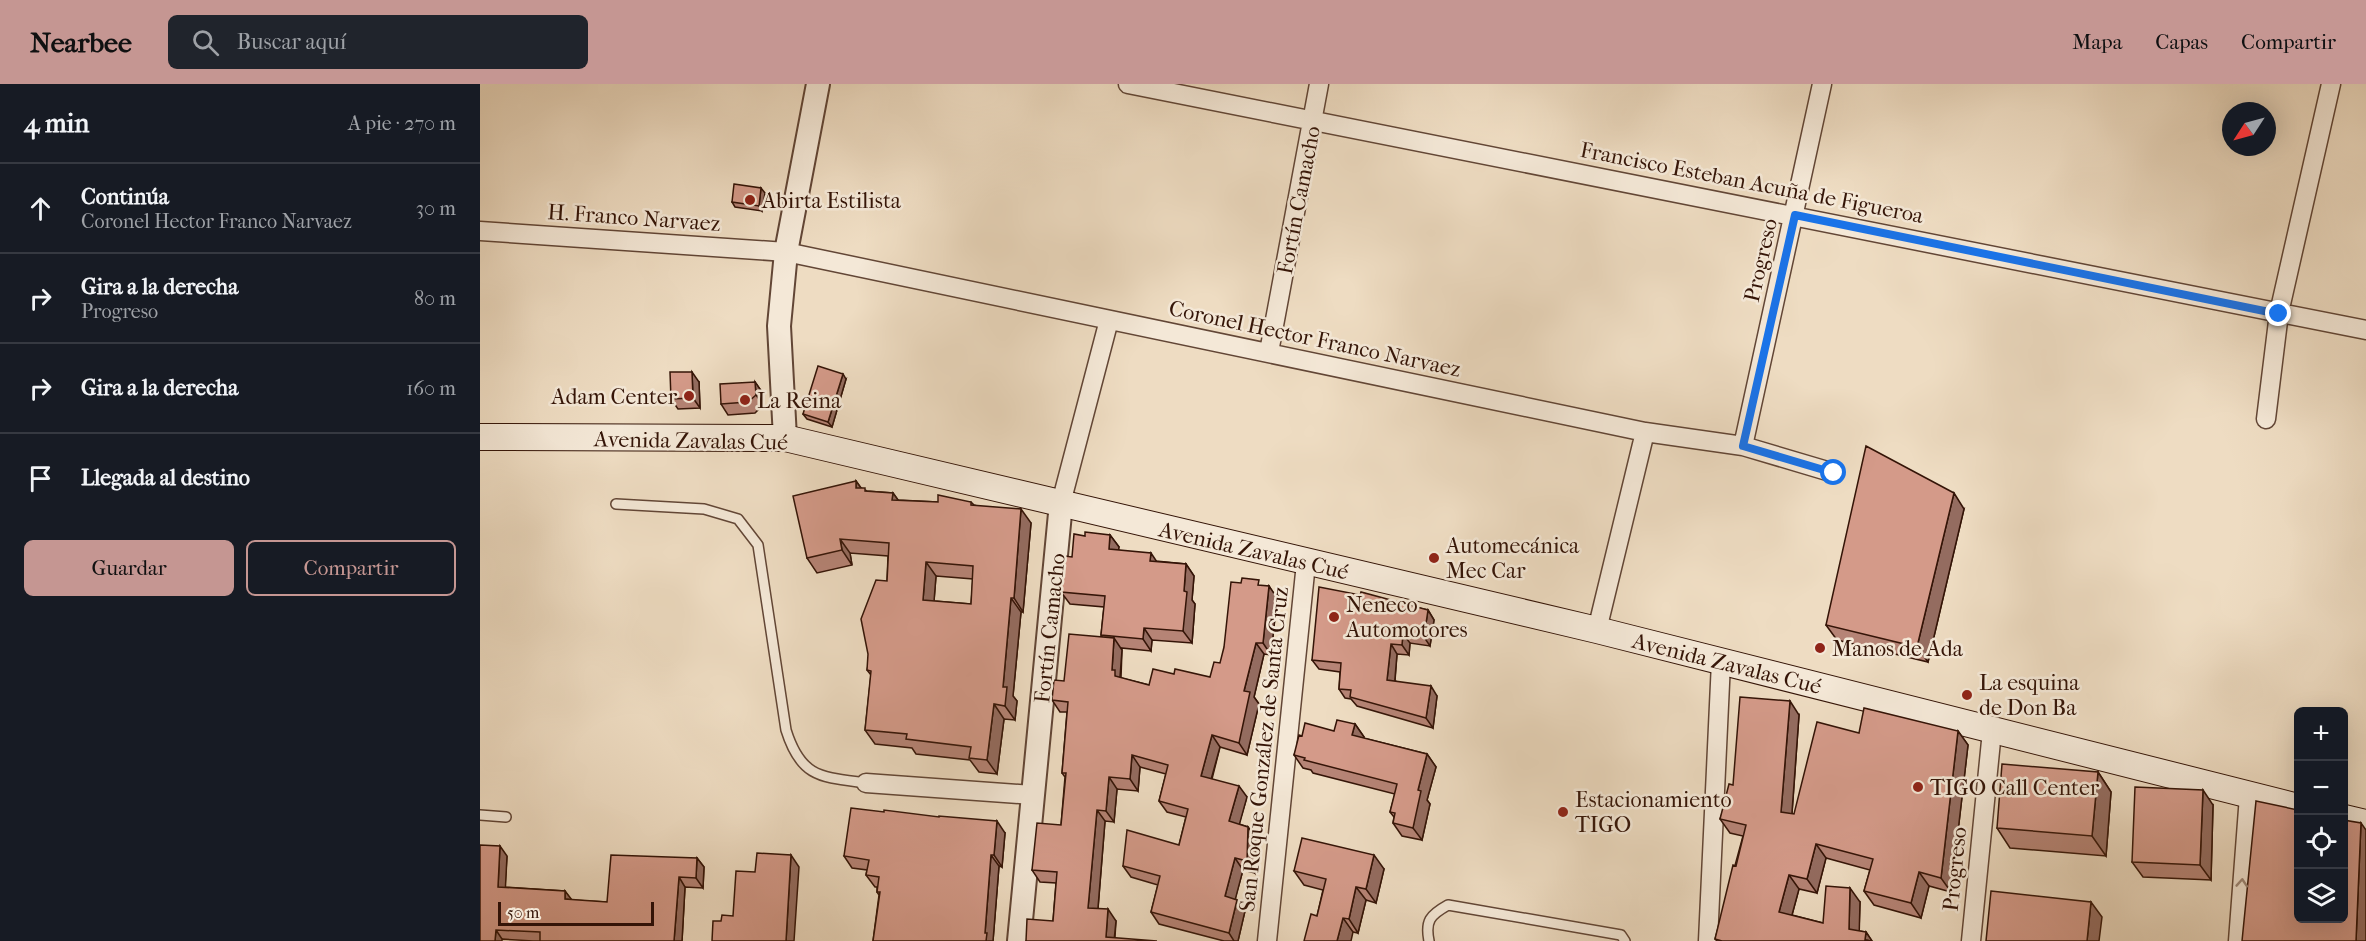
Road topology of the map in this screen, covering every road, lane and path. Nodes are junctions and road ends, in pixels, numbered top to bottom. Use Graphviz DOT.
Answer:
graph roads {
  1 [pos="818,84"];
  2 [pos="1128,84"];
  3 [pos="1319,84"];
  4 [pos="1822,84"];
  5 [pos="2331,84"];
  6 [pos="1313,120"];
  7 [pos="1795,215"];
  8 [pos="480,231"];
  9 [pos="786,252"];
  10 [pos="2279,314"];
  11 [pos="1108,320"];
  12 [pos="2366,330"];
  13 [pos="1269,352"];
  14 [pos="2266,419"];
  15 [pos="1646,432"];
  16 [pos="480,437"];
  17 [pos="785,438"];
  18 [pos="1743,446"];
  19 [pos="1834,473"];
  20 [pos="1061,503"];
  21 [pos="616,504"];
  22 [pos="1306,562"];
  23 [pos="1597,630"];
  24 [pos="1721,662"];
  25 [pos="1992,731"];
  26 [pos="866,783"];
  27 [pos="1032,795"];
  28 [pos="2249,796"];
  29 [pos="2294,806"];
  30 [pos="480,815"];
  31 [pos="506,817"];
  32 [pos="2348,819"];
  33 [pos="2366,823"];
  34 [pos="1019,941"];
  35 [pos="1267,941"];
  36 [pos="1429,941"];
  37 [pos="1625,941"];
  38 [pos="1708,941"];
  39 [pos="1971,941"];
  40 [pos="2238,941"];
  1 -- 9 [label="street"];
  2 -- 6 [label="street, Francisco Esteban Acuña de Figueroa"];
  3 -- 6 [label="street, Fortín Camacho"];
  4 -- 7 [label="street, Progreso"];
  5 -- 10 [label="street"];
  6 -- 7 [label="street, Francisco Esteban Acuña de Figueroa"];
  6 -- 13 [label="street, Fortín Camacho"];
  7 -- 10 [label="street, Francisco Esteban Acuña de Figueroa"];
  7 -- 18 [label="street, Progreso"];
  8 -- 9 [label="street, H. Franco Narvaez"];
  9 -- 11 [label="street, Coronel Hector Franco Narvaez"];
  9 -- 17 [label="street"];
  10 -- 12 [label="street, Francisco Esteban Acuña de Figueroa"];
  10 -- 14 [label="street"];
  11 -- 13 [label="street, Coronel Hector Franco Narvaez"];
  11 -- 20 [label="street, Fortín Camacho"];
  13 -- 15 [label="street, Coronel Hector Franco Narvaez"];
  15 -- 18 [label="street, Coronel Hector Franco Narvaez"];
  15 -- 23 [label="street"];
  16 -- 17 [label="main road, Avenida Zavalas Cué"];
  17 -- 20 [label="main road, Avenida Zavalas Cué"];
  18 -- 19 [label="street, Coronel Hector Franco Narvaez"];
  20 -- 22 [label="main road, Avenida Zavalas Cué"];
  20 -- 27 [label="street, Fortín Camacho"];
  21 -- 26 [label="lane"];
  22 -- 23 [label="main road, Avenida Zavalas Cué"];
  22 -- 35 [label="street, San Roque González de Santa Cruz"];
  23 -- 24 [label="main road, Avenida Zavalas Cué"];
  24 -- 25 [label="main road, Avenida Zavalas Cué"];
  24 -- 38 [label="street"];
  25 -- 28 [label="main road, Avenida Zavalas Cué"];
  25 -- 39 [label="street, Progreso"];
  26 -- 27 [label="street"];
  27 -- 34 [label="street, Fortín Camacho"];
  28 -- 29 [label="main road, Avenida Zavalas Cué"];
  40 -- 28 [label="street, one-way"];
  30 -- 31 [label="lane"];
  32 -- 33 [label="main road"];
  36 -- 37 [label="lane"];
}
